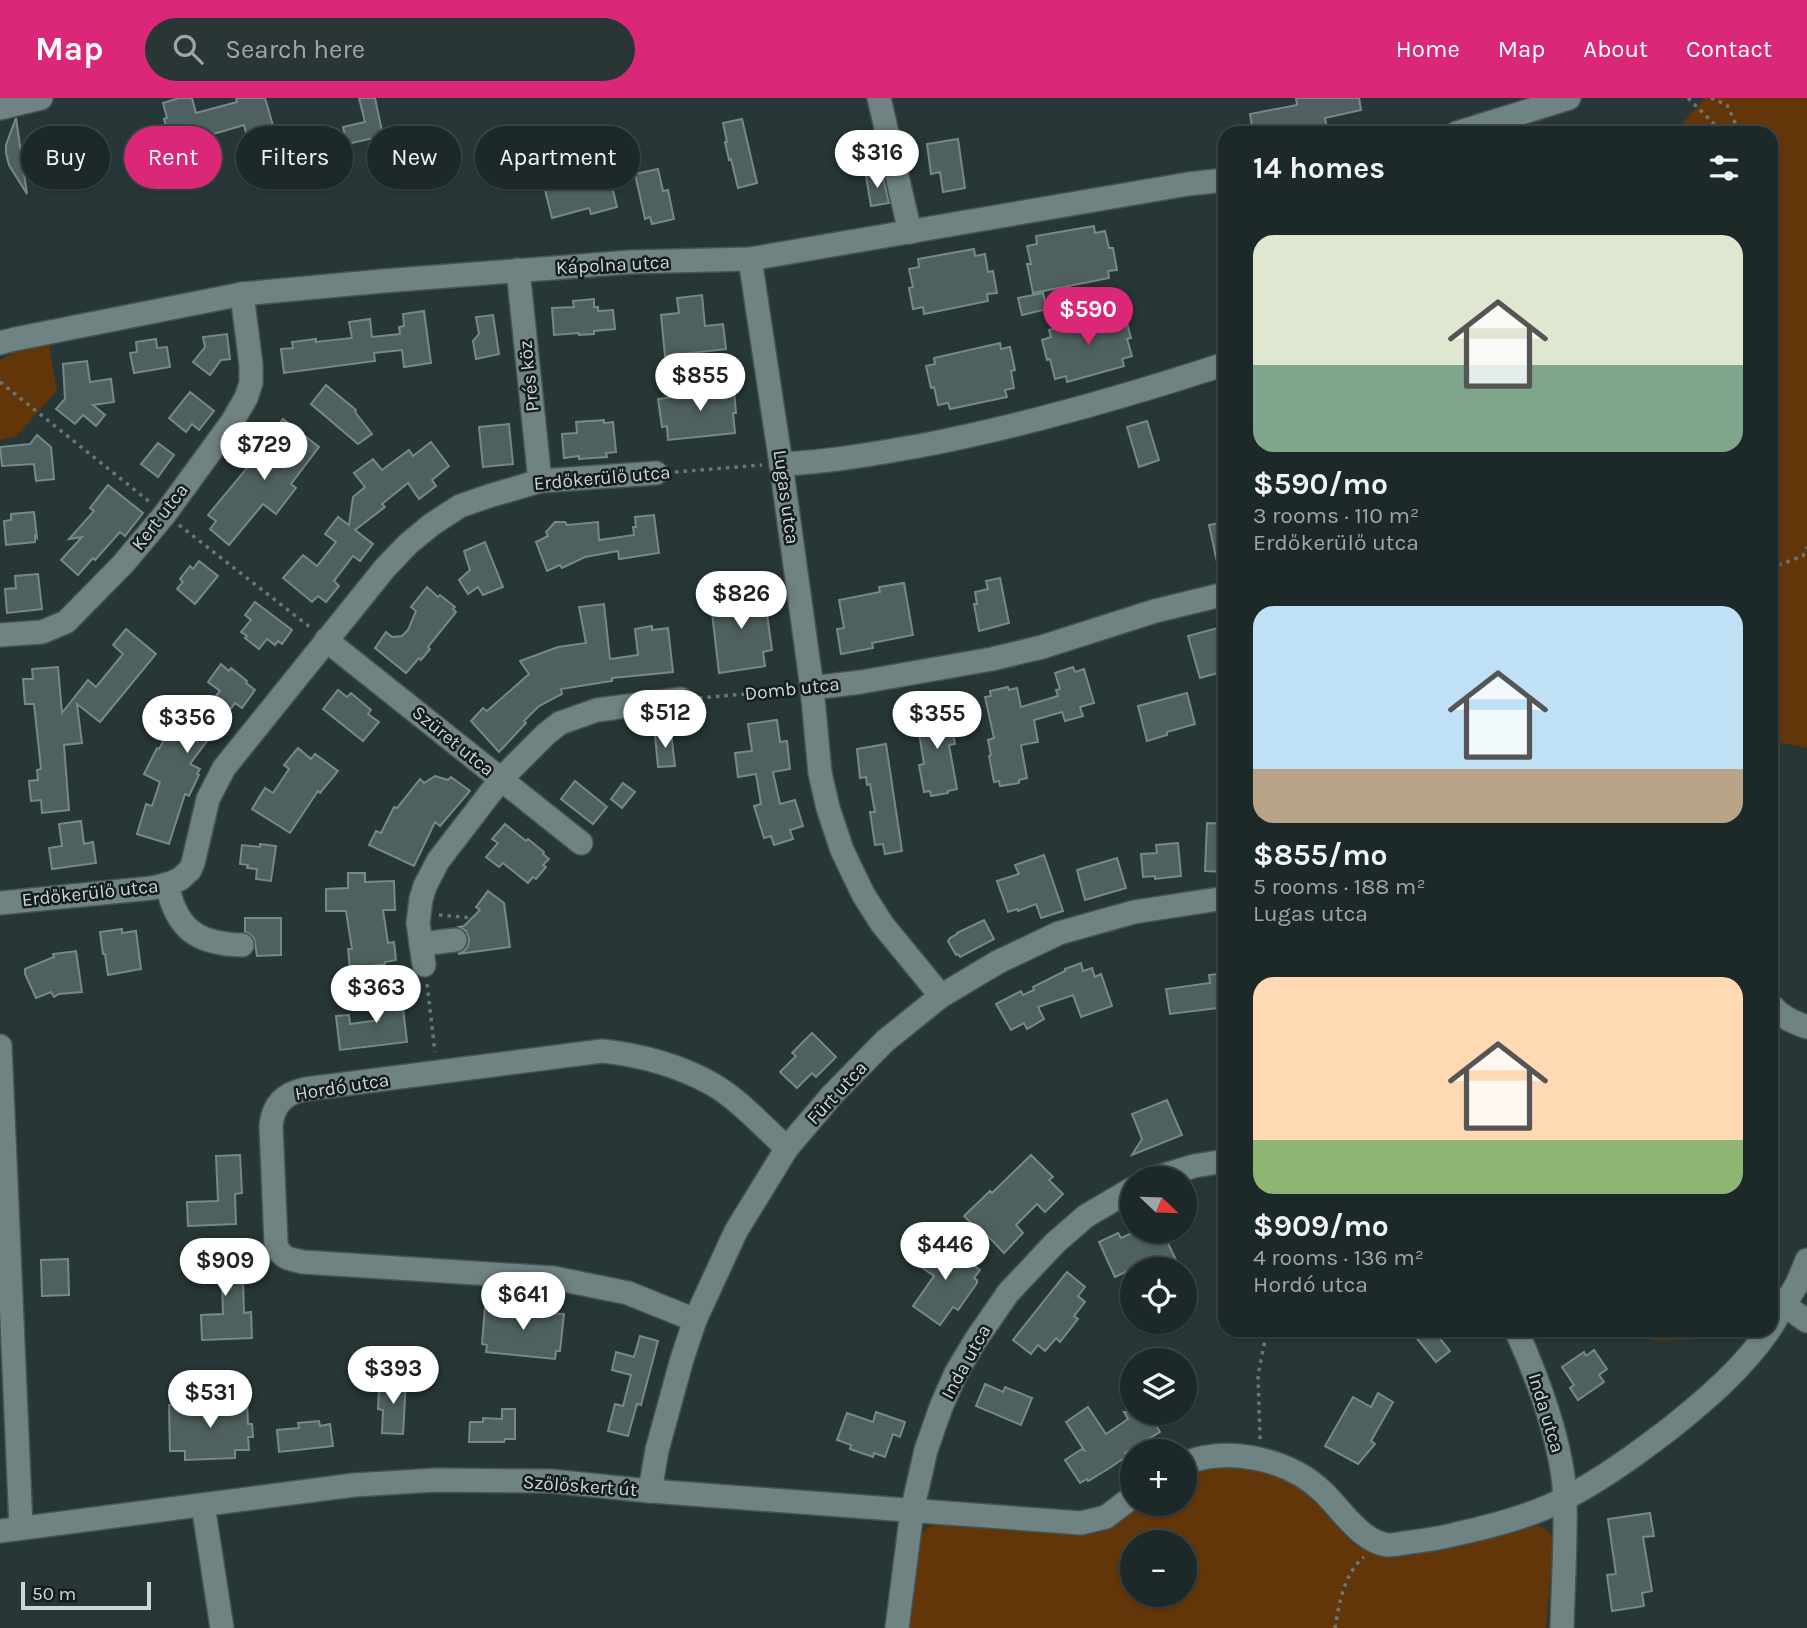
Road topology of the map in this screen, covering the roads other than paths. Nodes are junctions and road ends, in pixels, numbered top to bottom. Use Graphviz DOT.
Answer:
graph roads {
  1 [pos="41,98"];
  2 [pos="879,98"];
  3 [pos="1569,98"];
  4 [pos="1521,105"];
  5 [pos="0,108"];
  6 [pos="1473,126"];
  7 [pos="1218,181"];
  8 [pos="910,232"];
  9 [pos="750,259"];
  10 [pos="518,271"];
  11 [pos="242,295"];
  12 [pos="0,343"];
  13 [pos="1218,366"];
  14 [pos="781,464"];
  15 [pos="656,473"];
  16 [pos="540,481"];
  17 [pos="1218,596"];
  18 [pos="0,635"];
  19 [pos="326,640"];
  20 [pos="812,688"];
  21 [pos="681,699"];
  22 [pos="501,779"];
  23 [pos="581,843"];
  24 [pos="167,884"];
  25 [pos="1218,899"];
  26 [pos="0,903"];
  27 [pos="455,940"];
  28 [pos="242,945"];
  29 [pos="940,996"];
  30 [pos="1778,1013"];
  31 [pos="1807,1027"];
  32 [pos="0,1046"];
  33 [pos="787,1148"];
  34 [pos="1218,1162"];
  35 [pos="1194,1166"];
  36 [pos="1120,1196"];
  37 [pos="1807,1260"];
  38 [pos="1778,1301"];
  39 [pos="695,1320"];
  40 [pos="1807,1321"];
  41 [pos="1519,1337"];
  42 [pos="1763,1337"];
  43 [pos="1197,1459"];
  44 [pos="650,1491"];
  45 [pos="1565,1498"];
  46 [pos="203,1505"];
  47 [pos="1120,1506"];
  48 [pos="912,1511"];
  49 [pos="10,1529"];
  50 [pos="222,1628"];
  51 [pos="897,1628"];
  52 [pos="1562,1628"];
  1 -- 5 [label="street"];
  2 -- 8 [label="street"];
  3 -- 4 [label="street"];
  4 -- 6 [label="street"];
  7 -- 8 [label="street, Kápolna utca"];
  8 -- 9 [label="street, Kápolna utca"];
  9 -- 10 [label="street, Kápolna utca"];
  9 -- 14 [label="street, Lugas utca"];
  10 -- 11 [label="street, Kápolna utca"];
  10 -- 16 [label="street, Prés köz"];
  11 -- 12 [label="street, Kápolna utca"];
  11 -- 18 [label="street, Kert utca"];
  13 -- 14 [label="street"];
  14 -- 20 [label="street, Lugas utca"];
  15 -- 16 [label="street, Erdőkerülő utca"];
  16 -- 19 [label="street, Erdőkerülő utca"];
  17 -- 20 [label="street, Domb utca"];
  19 -- 22 [label="street, Szüret utca"];
  19 -- 24 [label="street, Erdőkerülő utca"];
  20 -- 29 [label="street, Lugas utca"];
  21 -- 22 [label="street"];
  22 -- 23 [label="street, Szüret utca"];
  22 -- 27 [label="street"];
  24 -- 26 [label="street, Erdőkerülő utca"];
  24 -- 28 [label="street"];
  25 -- 29 [label="street, Fürt utca"];
  29 -- 33 [label="street, Fürt utca"];
  30 -- 31 [label="street"];
  32 -- 49 [label="street"];
  33 -- 39 [label="street, Fürt utca"];
  33 -- 39 [label="street, Hordó utca"];
  34 -- 35 [label="street"];
  36 -- 48 [label="street, Inda utca"];
  37 -- 38 [label="street"];
  38 -- 40 [label="street"];
  39 -- 44 [label="street, Fürt utca"];
  41 -- 45 [label="street, Inda utca"];
  42 -- 45 [label="street"];
  43 -- 45 [label="street"];
  44 -- 46 [label="street, Szőlőskert út"];
  44 -- 48 [label="street, Szőlőskert út"];
  45 -- 52 [label="street, Inda utca"];
  46 -- 49 [label="street, Szőlőskert út"];
  46 -- 50 [label="street"];
  47 -- 48 [label="street, Szőlőskert út"];
  48 -- 51 [label="street, Inda utca"];
}
